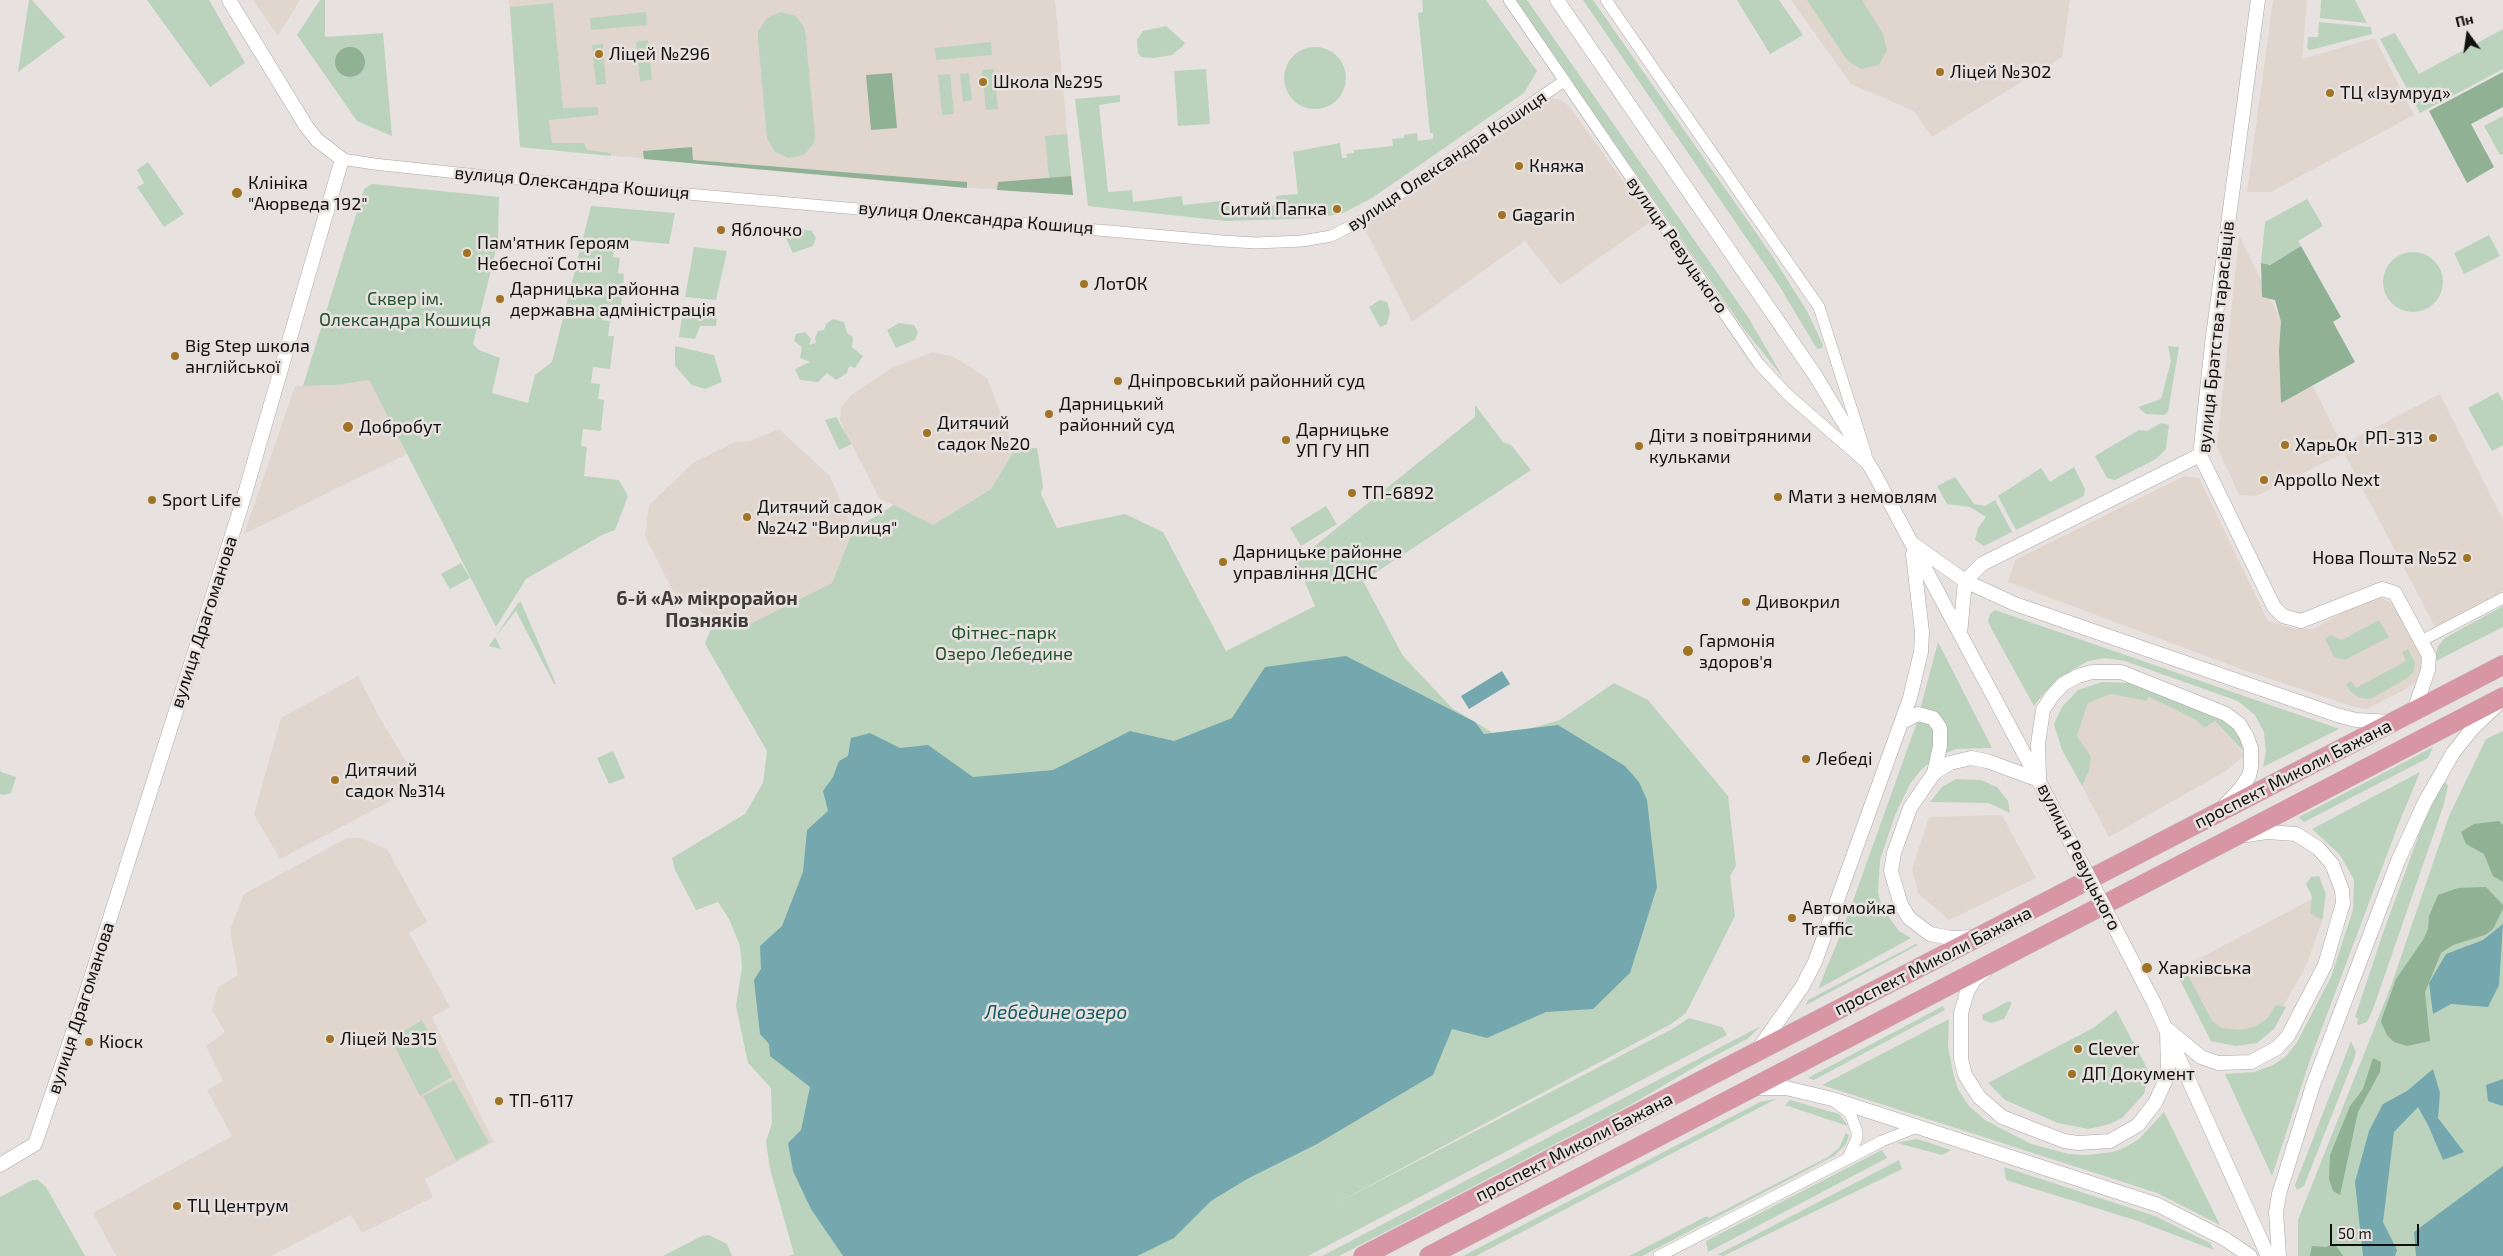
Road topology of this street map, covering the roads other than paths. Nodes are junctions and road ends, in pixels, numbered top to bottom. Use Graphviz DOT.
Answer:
graph roads {
  1 [pos="229,0"];
  2 [pos="1509,0"];
  3 [pos="1557,0"];
  4 [pos="1606,0"];
  5 [pos="2258,0"];
  6 [pos="1564,82"];
  7 [pos="342,158"];
  8 [pos="2200,455"];
  9 [pos="1871,468"];
  10 [pos="1911,543"];
  11 [pos="1965,581"];
  12 [pos="2503,598"];
  13 [pos="1960,634"];
  14 [pos="2421,641"];
  15 [pos="2503,665"];
  16 [pos="2503,698"];
  17 [pos="2414,711"];
  18 [pos="1902,722"];
  19 [pos="2392,722"];
  20 [pos="1934,772"];
  21 [pos="2041,785"];
  22 [pos="2220,810"];
  23 [pos="2233,838"];
  24 [pos="1980,937"];
  25 [pos="1992,964"];
  26 [pos="2167,1030"];
  27 [pos="1756,1052"];
  28 [pos="1751,1088"];
  29 [pos="1832,1099"];
  30 [pos="1917,1127"];
  31 [pos="1848,1158"];
  32 [pos="0,1165"];
  33 [pos="1363,1256"];
  34 [pos="1429,1256"];
  35 [pos="1658,1256"];
  36 [pos="2250,1256"];
  37 [pos="2268,1256"];
  38 [pos="2279,1256"];
  1 -- 7 [label="street"];
  2 -- 6 [label="street, вулиця Ревуцького"];
  3 -- 9 [label="street, вулиця Ревуцького"];
  4 -- 9 [label="street, вулиця Ревуцького"];
  5 -- 8 [label="street, вулиця Братства тарасівців"];
  6 -- 7 [label="street, вулиця Олександра Кошиця"];
  6 -- 9 [label="street, вулиця Ревуцького"];
  7 -- 32 [label="street, вулиця Драгоманова"];
  8 -- 11 [label="street, вулиця Братства тарасівців"];
  8 -- 14 [label="street, вулиця Братства тарасівців"];
  9 -- 10 [label="street, вулиця Ревуцького"];
  10 -- 11 [label="street"];
  10 -- 13 [label="street, вулиця Ревуцького"];
  10 -- 18 [label="street"];
  11 -- 13 [label="street"];
  11 -- 19 [label="street"];
  12 -- 14 [label="street"];
  13 -- 21 [label="street, вулиця Ревуцького"];
  14 -- 17 [label="street, вулиця Братства тарасівців"];
  15 -- 17 [label="highway, проспект Миколи Бажана"];
  16 -- 23 [label="highway, проспект Миколи Бажана"];
  16 -- 38 [label="street"];
  17 -- 19 [label="highway, проспект Миколи Бажана"];
  18 -- 20 [label="street"];
  18 -- 27 [label="street"];
  19 -- 22 [label="highway, проспект Миколи Бажана"];
  20 -- 21 [label="street"];
  20 -- 24 [label="street"];
  21 -- 22 [label="street"];
  21 -- 26 [label="street, вулиця Ревуцького, bridge"];
  22 -- 24 [label="highway, проспект Миколи Бажана"];
  23 -- 25 [label="highway, проспект Миколи Бажана"];
  23 -- 26 [label="street"];
  24 -- 27 [label="highway, проспект Миколи Бажана"];
  25 -- 26 [label="street"];
  25 -- 28 [label="highway, проспект Миколи Бажана"];
  26 -- 37 [label="street, вулиця Ревуцького"];
  27 -- 33 [label="highway, проспект Миколи Бажана"];
  28 -- 29 [label="street"];
  28 -- 34 [label="highway, проспект Миколи Бажана"];
  29 -- 30 [label="street"];
  29 -- 31 [label="street"];
  30 -- 31 [label="street"];
  30 -- 36 [label="street"];
  31 -- 35 [label="street"];
}
